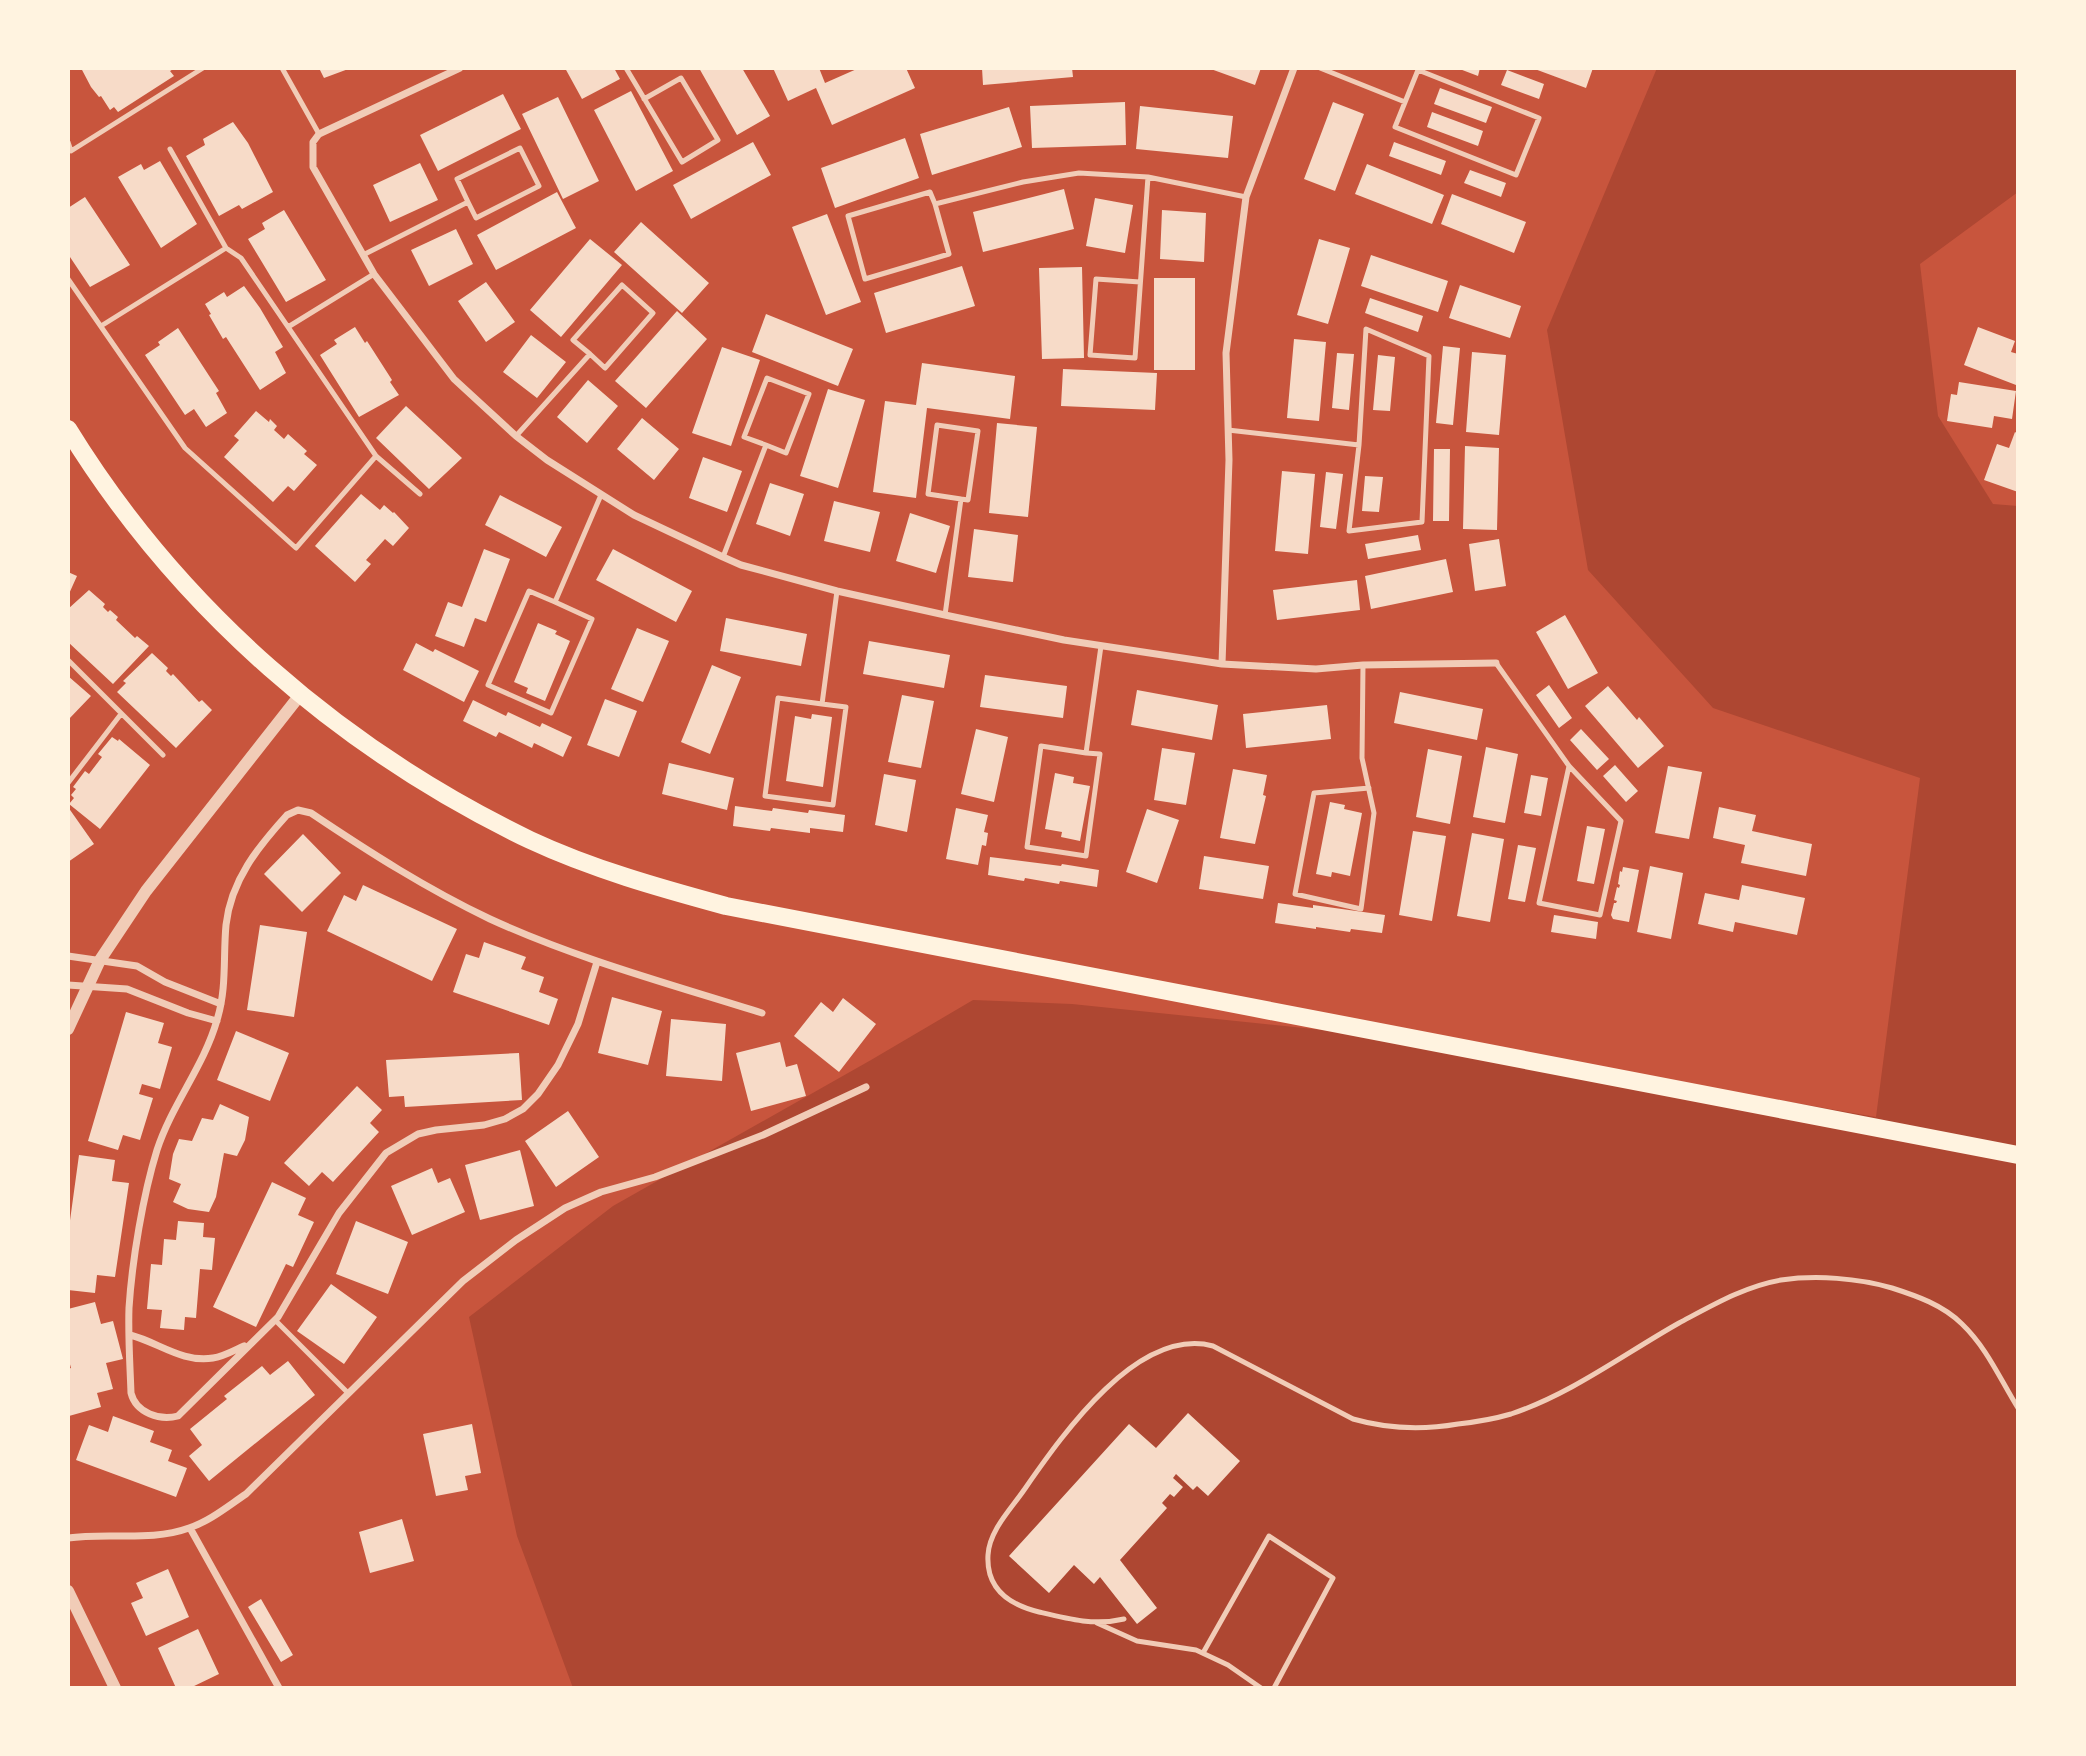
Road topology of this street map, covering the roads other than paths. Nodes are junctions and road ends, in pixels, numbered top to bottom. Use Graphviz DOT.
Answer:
graph roads {
  1 [pos="203,68"];
  2 [pos="282,68"];
  3 [pos="460,68"];
  4 [pos="626,68"];
  5 [pos="1294,68"];
  6 [pos="1320,68"];
  7 [pos="644,99"];
  8 [pos="1405,102"];
  9 [pos="319,134"];
  10 [pos="68,142"];
  11 [pos="170,149"];
  12 [pos="1148,177"];
  13 [pos="1246,197"];
  14 [pos="468,202"];
  15 [pos="935,204"];
  16 [pos="226,248"];
  17 [pos="363,255"];
  18 [pos="374,274"];
  19 [pos="68,279"];
  20 [pos="1140,282"];
  21 [pos="101,326"];
  22 [pos="288,327"];
  23 [pos="590,354"];
  24 [pos="68,429"];
  25 [pos="1228,430"];
  26 [pos="516,436"];
  27 [pos="766,445"];
  28 [pos="1359,445"];
  29 [pos="376,456"];
  30 [pos="420,494"];
  31 [pos="601,495"];
  32 [pos="961,499"];
  33 [pos="723,557"];
  34 [pos="837,591"];
  35 [pos="555,603"];
  36 [pos="945,615"];
  37 [pos="1101,646"];
  38 [pos="68,660"];
  39 [pos="1496,663"];
  40 [pos="1222,664"];
  41 [pos="1363,665"];
  42 [pos="300,695"];
  43 [pos="822,704"];
  44 [pos="121,714"];
  45 [pos="1086,753"];
  46 [pos="163,755"];
  47 [pos="1569,765"];
  48 [pos="68,783"];
  49 [pos="1368,788"];
  50 [pos="68,956"];
  51 [pos="100,960"];
  52 [pos="597,962"];
  53 [pos="68,985"];
  54 [pos="87,986"];
  55 [pos="221,1004"];
  56 [pos="761,1013"];
  57 [pos="217,1021"];
  58 [pos="68,1029"];
  59 [pos="866,1087"];
  60 [pos="2018,1155"];
  61 [pos="275,1320"];
  62 [pos="130,1335"];
  63 [pos="248,1345"];
  64 [pos="348,1393"];
  65 [pos="2018,1408"];
  66 [pos="190,1528"];
  67 [pos="68,1538"];
  68 [pos="68,1591"];
  69 [pos="1124,1619"];
  70 [pos="1094,1622"];
  71 [pos="1203,1653"];
  72 [pos="115,1688"];
  73 [pos="279,1688"];
  74 [pos="1261,1688"];
  75 [pos="1274,1688"];
  1 -- 10 [label="lane"];
  2 -- 9 [label="lane"];
  3 -- 9 [label="street"];
  4 -- 7 [label="lane"];
  5 -- 13 [label="street"];
  6 -- 8 [label="lane"];
  7 -- 7 [label="lane"];
  8 -- 8 [label="lane"];
  9 -- 17 [label="street"];
  11 -- 16 [label="lane"];
  12 -- 13 [label="lane"];
  12 -- 15 [label="lane"];
  12 -- 20 [label="lane"];
  13 -- 25 [label="street"];
  14 -- 14 [label="lane"];
  14 -- 17 [label="lane"];
  15 -- 15 [label="lane"];
  16 -- 21 [label="lane"];
  16 -- 22 [label="lane"];
  17 -- 18 [label="street"];
  18 -- 22 [label="lane"];
  18 -- 26 [label="street"];
  19 -- 21 [label="lane"];
  20 -- 20 [label="lane"];
  21 -- 29 [label="lane"];
  22 -- 29 [label="lane"];
  23 -- 23 [label="lane"];
  23 -- 26 [label="lane"];
  24 -- 42 [label="main road"];
  25 -- 28 [label="lane"];
  25 -- 40 [label="street"];
  26 -- 31 [label="street"];
  27 -- 27 [label="lane"];
  27 -- 33 [label="lane"];
  28 -- 28 [label="lane"];
  29 -- 30 [label="lane"];
  31 -- 33 [label="street"];
  31 -- 35 [label="lane"];
  32 -- 32 [label="lane"];
  32 -- 36 [label="lane"];
  33 -- 34 [label="street"];
  34 -- 36 [label="street"];
  34 -- 43 [label="lane"];
  35 -- 35 [label="lane"];
  36 -- 37 [label="street"];
  37 -- 40 [label="street"];
  37 -- 45 [label="lane"];
  38 -- 44 [label="lane"];
  39 -- 41 [label="street"];
  39 -- 47 [label="lane"];
  40 -- 41 [label="street"];
  41 -- 49 [label="lane"];
  42 -- 51 [label="street"];
  42 -- 60 [label="main road"];
  43 -- 43 [label="lane"];
  44 -- 46 [label="lane"];
  44 -- 48 [label="lane"];
  45 -- 45 [label="lane"];
  47 -- 47 [label="lane"];
  49 -- 49 [label="lane"];
  50 -- 51 [label="street"];
  51 -- 54 [label="street"];
  51 -- 55 [label="street"];
  52 -- 55 [label="street"];
  52 -- 56 [label="street"];
  52 -- 61 [label="street"];
  53 -- 54 [label="street"];
  54 -- 57 [label="street"];
  54 -- 58 [label="street"];
  55 -- 57 [label="street"];
  57 -- 62 [label="street"];
  59 -- 64 [label="street"];
  61 -- 63 [label="street"];
  61 -- 64 [label="lane"];
  62 -- 63 [label="street"];
  62 -- 63 [label="street"];
  64 -- 66 [label="street"];
  65 -- 70 [label="lane"];
  66 -- 67 [label="street"];
  66 -- 73 [label="street"];
  68 -- 72 [label="street"];
  69 -- 70 [label="lane"];
  70 -- 71 [label="lane"];
  71 -- 74 [label="lane"];
  71 -- 75 [label="lane"];
}
